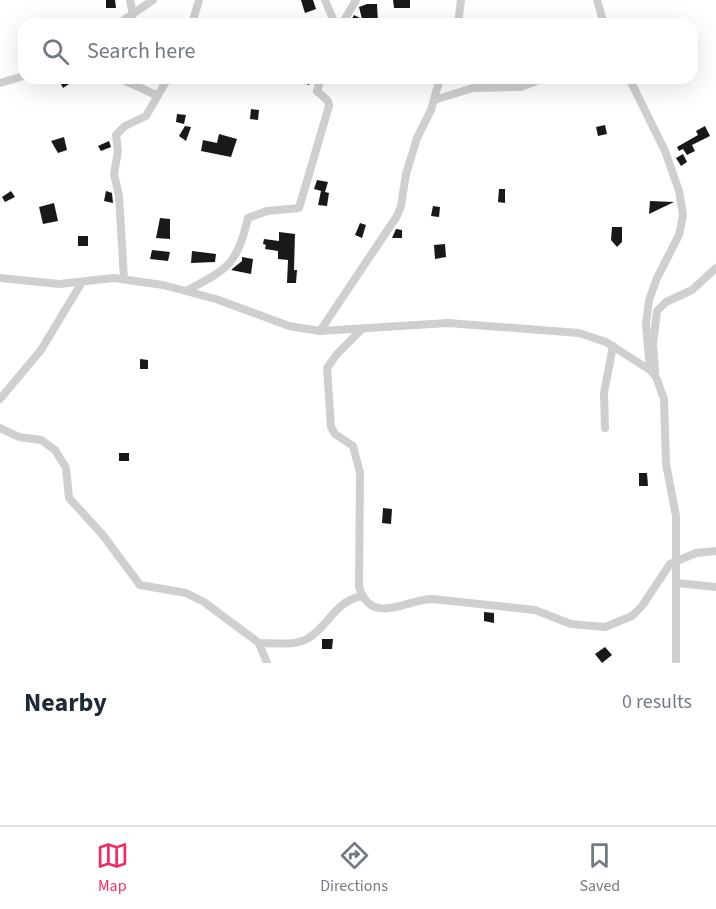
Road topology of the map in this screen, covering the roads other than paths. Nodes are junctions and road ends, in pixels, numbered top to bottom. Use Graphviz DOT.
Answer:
graph roads {
  1 [pos="130,0"];
  2 [pos="153,0"];
  3 [pos="199,0"];
  4 [pos="325,0"];
  5 [pos="356,0"];
  6 [pos="461,0"];
  7 [pos="597,0"];
  8 [pos="133,14"];
  9 [pos="127,18"];
  10 [pos="194,18"];
  11 [pos="332,18"];
  12 [pos="346,18"];
  13 [pos="459,18"];
  14 [pos="602,18"];
  15 [pos="18,78"];
  16 [pos="0,83"];
  17 [pos="131,84"];
  18 [pos="164,84"];
  19 [pos="319,84"];
  20 [pos="438,84"];
  21 [pos="529,84"];
  22 [pos="632,84"];
  23 [pos="156,96"];
  24 [pos="434,100"];
  25 [pos="716,268"];
  26 [pos="0,278"];
  27 [pos="124,279"];
  28 [pos="81,282"];
  29 [pos="186,291"];
  30 [pos="362,330"];
  31 [pos="320,331"];
  32 [pos="613,346"];
  33 [pos="653,374"];
  34 [pos="0,399"];
  35 [pos="0,428"];
  36 [pos="605,428"];
  37 [pos="716,551"];
  38 [pos="677,559"];
  39 [pos="677,583"];
  40 [pos="716,588"];
  41 [pos="362,596"];
  42 [pos="259,643"];
  43 [pos="264,652"];
  44 [pos="261,663"];
  45 [pos="267,663"];
  46 [pos="676,663"];
  1 -- 8 [label="street"];
  2 -- 8 [label="street"];
  3 -- 10 [label="street"];
  4 -- 11 [label="street"];
  5 -- 12 [label="street"];
  6 -- 13 [label="street"];
  7 -- 14 [label="street"];
  8 -- 9 [label="street"];
  15 -- 16 [label="street"];
  17 -- 23 [label="street"];
  18 -- 23 [label="street"];
  19 -- 29 [label="street"];
  20 -- 24 [label="street"];
  21 -- 24 [label="street"];
  22 -- 33 [label="street"];
  23 -- 27 [label="street"];
  24 -- 31 [label="street"];
  25 -- 33 [label="street"];
  26 -- 28 [label="street"];
  27 -- 28 [label="street"];
  27 -- 29 [label="street"];
  28 -- 34 [label="street"];
  29 -- 31 [label="street"];
  30 -- 31 [label="street"];
  30 -- 32 [label="street"];
  30 -- 41 [label="street"];
  32 -- 33 [label="street"];
  32 -- 36 [label="street"];
  33 -- 38 [label="street"];
  35 -- 42 [label="street"];
  37 -- 38 [label="street"];
  38 -- 39 [label="street"];
  38 -- 41 [label="street"];
  39 -- 40 [label="street"];
  39 -- 46 [label="street"];
  41 -- 42 [label="street"];
  42 -- 43 [label="street"];
  43 -- 44 [label="street"];
  43 -- 45 [label="street"];
}
